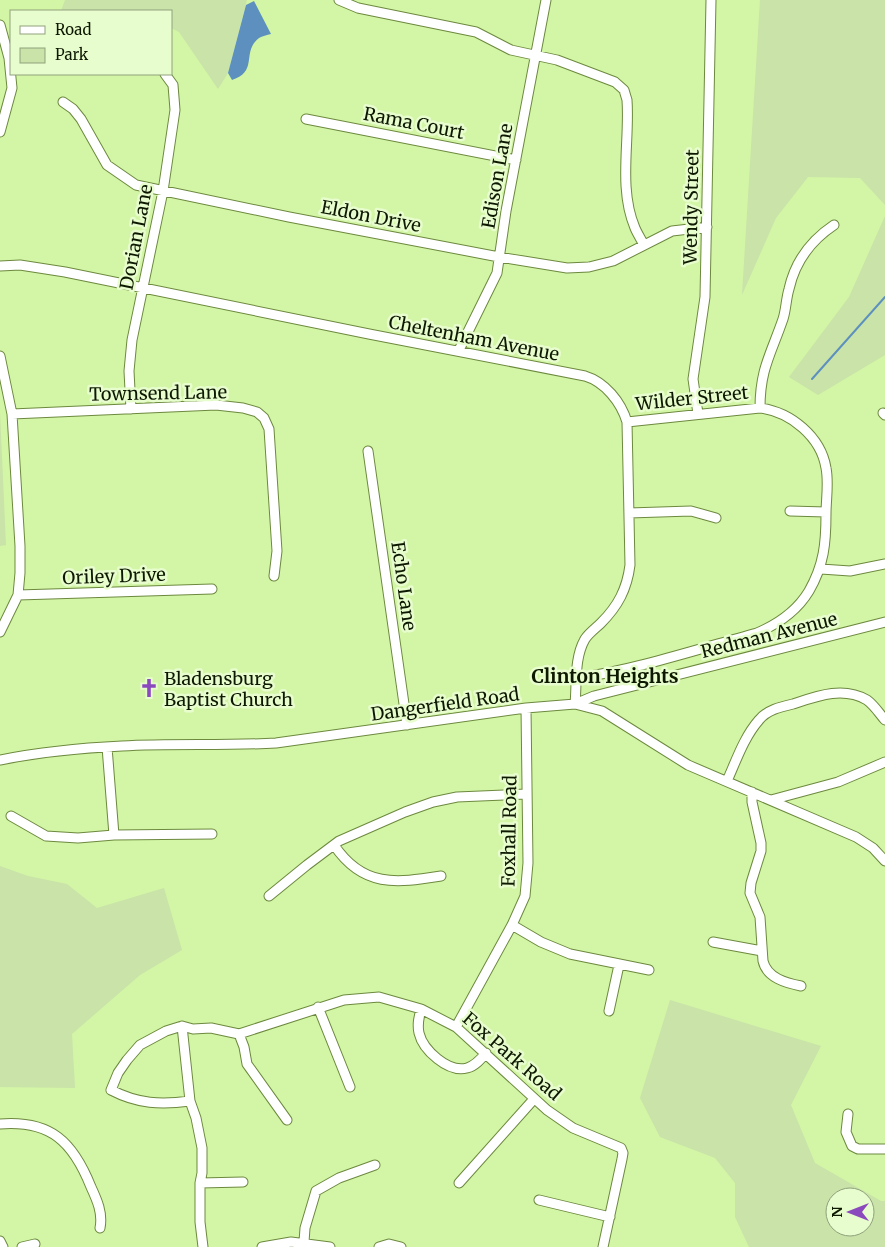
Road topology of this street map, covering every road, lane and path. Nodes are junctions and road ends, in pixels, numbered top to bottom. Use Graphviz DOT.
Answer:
graph roads {
  1 [pos="339,0"];
  2 [pos="546,0"];
  3 [pos="711,0"];
  4 [pos="0,25"];
  5 [pos="536,55"];
  6 [pos="10,58"];
  7 [pos="11,75"];
  8 [pos="166,75"];
  9 [pos="63,102"];
  10 [pos="306,119"];
  11 [pos="0,132"];
  12 [pos="516,160"];
  13 [pos="163,191"];
  14 [pos="834,225"];
  15 [pos="707,227"];
  16 [pos="644,245"];
  17 [pos="499,257"];
  18 [pos="0,266"];
  19 [pos="142,288"];
  20 [pos="460,350"];
  21 [pos="0,356"];
  22 [pos="760,408"];
  23 [pos="131,409"];
  24 [pos="12,414"];
  25 [pos="698,414"];
  26 [pos="627,422"];
  27 [pos="368,451"];
  28 [pos="790,511"];
  29 [pos="826,512"];
  30 [pos="629,513"];
  31 [pos="716,518"];
  32 [pos="885,564"];
  33 [pos="821,569"];
  34 [pos="274,576"];
  35 [pos="212,589"];
  36 [pos="18,595"];
  37 [pos="885,622"];
  38 [pos="0,632"];
  39 [pos="578,678"];
  40 [pos="575,704"];
  41 [pos="526,708"];
  42 [pos="885,720"];
  43 [pos="407,725"];
  44 [pos="108,747"];
  45 [pos="0,760"];
  46 [pos="885,762"];
  47 [pos="727,781"];
  48 [pos="752,792"];
  49 [pos="527,794"];
  50 [pos="771,800"];
  51 [pos="11,816"];
  52 [pos="212,834"];
  53 [pos="114,835"];
  54 [pos="334,845"];
  55 [pos="885,861"];
  56 [pos="441,876"];
  57 [pos="269,896"];
  58 [pos="512,925"];
  59 [pos="713,942"];
  60 [pos="762,951"];
  61 [pos="619,965"];
  62 [pos="649,970"];
  63 [pos="801,986"];
  64 [pos="318,1007"];
  65 [pos="422,1009"];
  66 [pos="609,1012"];
  67 [pos="182,1026"];
  68 [pos="456,1027"];
  69 [pos="239,1034"];
  70 [pos="486,1053"];
  71 [pos="350,1087"];
  72 [pos="534,1099"];
  73 [pos="190,1101"];
  74 [pos="848,1114"];
  75 [pos="287,1120"];
  76 [pos="0,1124"];
  77 [pos="885,1149"];
  78 [pos="376,1165"];
  79 [pos="243,1182"];
  80 [pos="200,1183"];
  81 [pos="459,1183"];
  82 [pos="539,1200"];
  83 [pos="610,1217"];
  84 [pos="100,1228"];
  85 [pos="0,1241"];
  86 [pos="304,1242"];
  87 [pos="35,1244"];
  88 [pos="2,1247"];
  89 [pos="22,1247"];
  90 [pos="203,1247"];
  91 [pos="262,1247"];
  92 [pos="330,1247"];
  93 [pos="379,1247"];
  94 [pos="401,1247"];
  95 [pos="604,1247"];
  1 -- 5 [label="street"];
  2 -- 5 [label="street, Edison Lane"];
  3 -- 15 [label="street, Wendy Street"];
  4 -- 6 [label="street"];
  5 -- 12 [label="street, Edison Lane"];
  5 -- 16 [label="street"];
  7 -- 11 [label="street"];
  8 -- 13 [label="street, Dorian Lane"];
  9 -- 13 [label="street, Eldon Drive"];
  10 -- 12 [label="street, Rama Court"];
  12 -- 17 [label="street, Edison Lane"];
  13 -- 17 [label="street, Eldon Drive"];
  13 -- 19 [label="street, Dorian Lane"];
  14 -- 22 [label="street"];
  15 -- 16 [label="street, Eldon Drive"];
  15 -- 25 [label="street, Wendy Street"];
  16 -- 17 [label="street, Eldon Drive"];
  17 -- 20 [label="street, Edison Lane"];
  18 -- 19 [label="street, Cheltenham Avenue"];
  19 -- 20 [label="street, Cheltenham Avenue"];
  19 -- 23 [label="street, Dorian Lane"];
  20 -- 26 [label="street, Cheltenham Avenue"];
  21 -- 24 [label="street"];
  22 -- 25 [label="street, Wilder Street"];
  22 -- 29 [label="street"];
  23 -- 24 [label="street, Townsend Lane"];
  23 -- 34 [label="street, Townsend Lane"];
  24 -- 36 [label="street"];
  25 -- 26 [label="street, Wilder Street"];
  26 -- 30 [label="street, Cheltenham Avenue"];
  27 -- 43 [label="street, Echo Lane"];
  28 -- 29 [label="street"];
  29 -- 33 [label="street"];
  30 -- 31 [label="street"];
  30 -- 39 [label="street, Cheltenham Avenue"];
  32 -- 33 [label="street"];
  33 -- 39 [label="street"];
  35 -- 36 [label="street, Oriley Drive"];
  36 -- 38 [label="street"];
  37 -- 40 [label="street, Redman Avenue"];
  39 -- 40 [label="street, Cheltenham Avenue"];
  40 -- 41 [label="street, Dangerfield Road"];
  40 -- 47 [label="street, Dangerfield Road"];
  41 -- 43 [label="street, Dangerfield Road"];
  41 -- 49 [label="street, Foxhall Road"];
  42 -- 47 [label="street"];
  43 -- 44 [label="street, Dangerfield Road"];
  44 -- 45 [label="street, Dangerfield Road"];
  44 -- 53 [label="street"];
  46 -- 50 [label="street"];
  47 -- 48 [label="street, Dangerfield Road"];
  48 -- 50 [label="street, Dangerfield Road"];
  48 -- 60 [label="street"];
  49 -- 54 [label="street"];
  49 -- 58 [label="street, Foxhall Road"];
  50 -- 55 [label="street, Dangerfield Road"];
  51 -- 53 [label="street"];
  52 -- 53 [label="street"];
  54 -- 56 [label="street"];
  54 -- 57 [label="street"];
  58 -- 61 [label="street"];
  58 -- 68 [label="street, Foxhall Road"];
  59 -- 60 [label="street"];
  60 -- 63 [label="street"];
  61 -- 62 [label="street"];
  61 -- 66 [label="street"];
  64 -- 65 [label="street, Fox Park Road"];
  64 -- 69 [label="street, Fox Park Road"];
  64 -- 71 [label="street"];
  65 -- 68 [label="street, Fox Park Road"];
  65 -- 70 [label="street"];
  67 -- 69 [label="street"];
  67 -- 73 [label="street"];
  67 -- 73 [label="street"];
  68 -- 70 [label="street, Fox Park Road"];
  69 -- 75 [label="street"];
  70 -- 72 [label="street, Fox Park Road"];
  72 -- 81 [label="street"];
  72 -- 83 [label="street, Fox Park Road"];
  73 -- 80 [label="street"];
  74 -- 77 [label="street"];
  76 -- 84 [label="street"];
  78 -- 86 [label="street"];
  79 -- 80 [label="street"];
  80 -- 90 [label="street"];
  82 -- 83 [label="street"];
  83 -- 95 [label="street"];
  85 -- 88 [label="street"];
  86 -- 91 [label="street"];
  86 -- 92 [label="street"];
  87 -- 89 [label="street"];
  93 -- 94 [label="street"];
}
